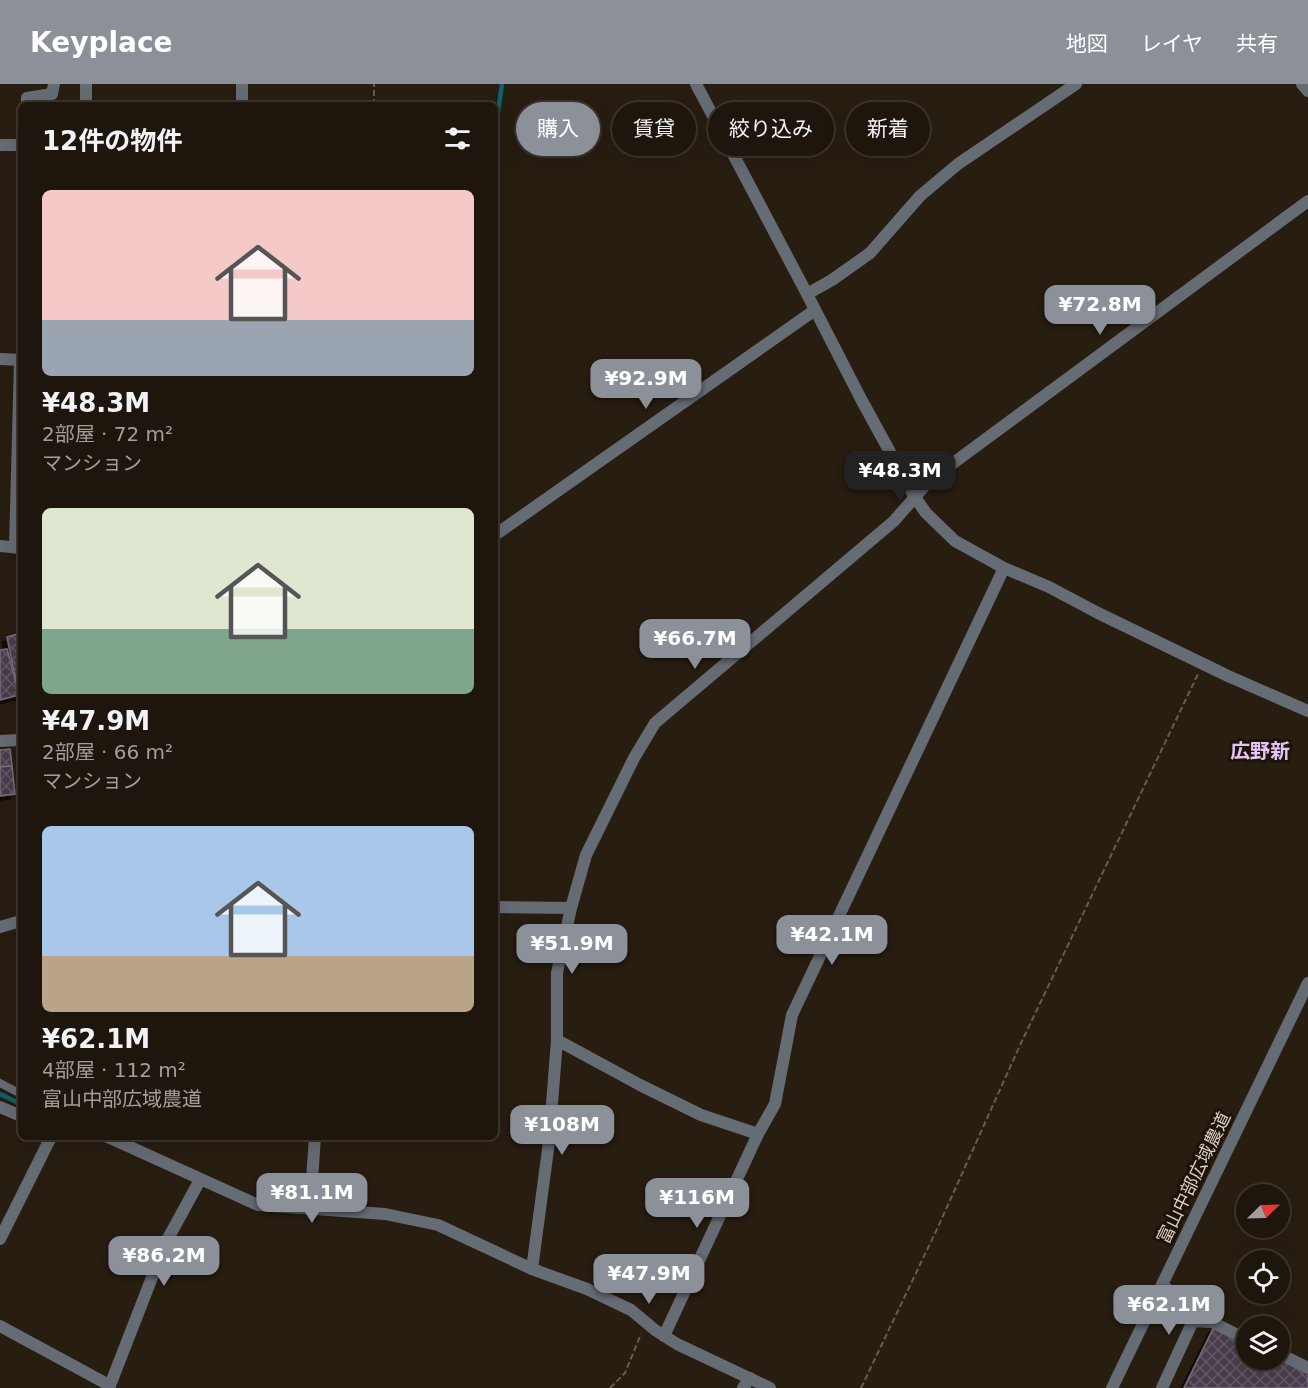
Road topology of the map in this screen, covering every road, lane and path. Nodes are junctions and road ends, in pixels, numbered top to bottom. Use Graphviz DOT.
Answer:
graph roads {
  1 [pos="54,84"];
  2 [pos="86,84"];
  3 [pos="242,84"];
  4 [pos="374,84"];
  5 [pos="696,84"];
  6 [pos="1076,84"];
  7 [pos="1302,84"];
  8 [pos="1308,91"];
  9 [pos="27,102"];
  10 [pos="86,102"];
  11 [pos="242,102"];
  12 [pos="374,102"];
  13 [pos="0,145"];
  14 [pos="18,145"];
  15 [pos="1308,201"];
  16 [pos="807,294"];
  17 [pos="815,310"];
  18 [pos="0,359"];
  19 [pos="18,360"];
  20 [pos="914,496"];
  21 [pos="498,533"];
  22 [pos="0,546"];
  23 [pos="18,547"];
  24 [pos="1004,568"];
  25 [pos="1203,663"];
  26 [pos="1308,711"];
  27 [pos="18,740"];
  28 [pos="0,741"];
  29 [pos="498,907"];
  30 [pos="571,908"];
  31 [pos="18,922"];
  32 [pos="0,927"];
  33 [pos="1308,982"];
  34 [pos="556,1040"];
  35 [pos="0,1083"];
  36 [pos="18,1092"];
  37 [pos="0,1107"];
  38 [pos="18,1115"];
  39 [pos="758,1134"];
  40 [pos="50,1140"];
  41 [pos="114,1140"];
  42 [pos="315,1140"];
  43 [pos="200,1180"];
  44 [pos="310,1208"];
  45 [pos="0,1239"];
  46 [pos="532,1269"];
  47 [pos="1163,1286"];
  48 [pos="1193,1321"];
  49 [pos="648,1324"];
  50 [pos="0,1326"];
  51 [pos="1236,1334"];
  52 [pos="664,1336"];
  53 [pos="1290,1359"];
  54 [pos="1308,1368"];
  55 [pos="747,1383"];
  56 [pos="109,1387"];
  57 [pos="610,1388"];
  58 [pos="770,1388"];
  59 [pos="861,1388"];
  60 [pos="1112,1388"];
  61 [pos="1162,1388"];
  1 -- 9 [label="street"];
  2 -- 10 [label="street"];
  3 -- 11 [label="street"];
  4 -- 12 [label="path"];
  5 -- 16 [label="street"];
  6 -- 16 [label="street"];
  7 -- 8 [label="street"];
  13 -- 14 [label="street"];
  15 -- 20 [label="street"];
  16 -- 17 [label="street"];
  17 -- 20 [label="street"];
  17 -- 21 [label="street"];
  18 -- 19 [label="street"];
  20 -- 24 [label="street"];
  20 -- 30 [label="street"];
  22 -- 23 [label="street"];
  24 -- 25 [label="street"];
  24 -- 39 [label="street"];
  25 -- 26 [label="street"];
  25 -- 59 [label="path"];
  27 -- 28 [label="street"];
  29 -- 30 [label="street"];
  30 -- 34 [label="street"];
  31 -- 32 [label="street"];
  33 -- 47 [label="street, 富山中部広域農道"];
  34 -- 39 [label="street"];
  34 -- 46 [label="street"];
  35 -- 36 [label="lane"];
  37 -- 38 [label="street"];
  39 -- 52 [label="street"];
  40 -- 45 [label="street"];
  41 -- 43 [label="street"];
  42 -- 44 [label="street"];
  43 -- 44 [label="street"];
  43 -- 56 [label="street"];
  44 -- 46 [label="street"];
  46 -- 49 [label="street"];
  47 -- 48 [label="street"];
  47 -- 60 [label="street, 富山中部広域農道"];
  48 -- 51 [label="street"];
  48 -- 61 [label="street"];
  49 -- 52 [label="street"];
  49 -- 57 [label="path"];
  50 -- 56 [label="street"];
  52 -- 55 [label="street"];
  53 -- 54 [label="street"];
  55 -- 58 [label="street"];
}
